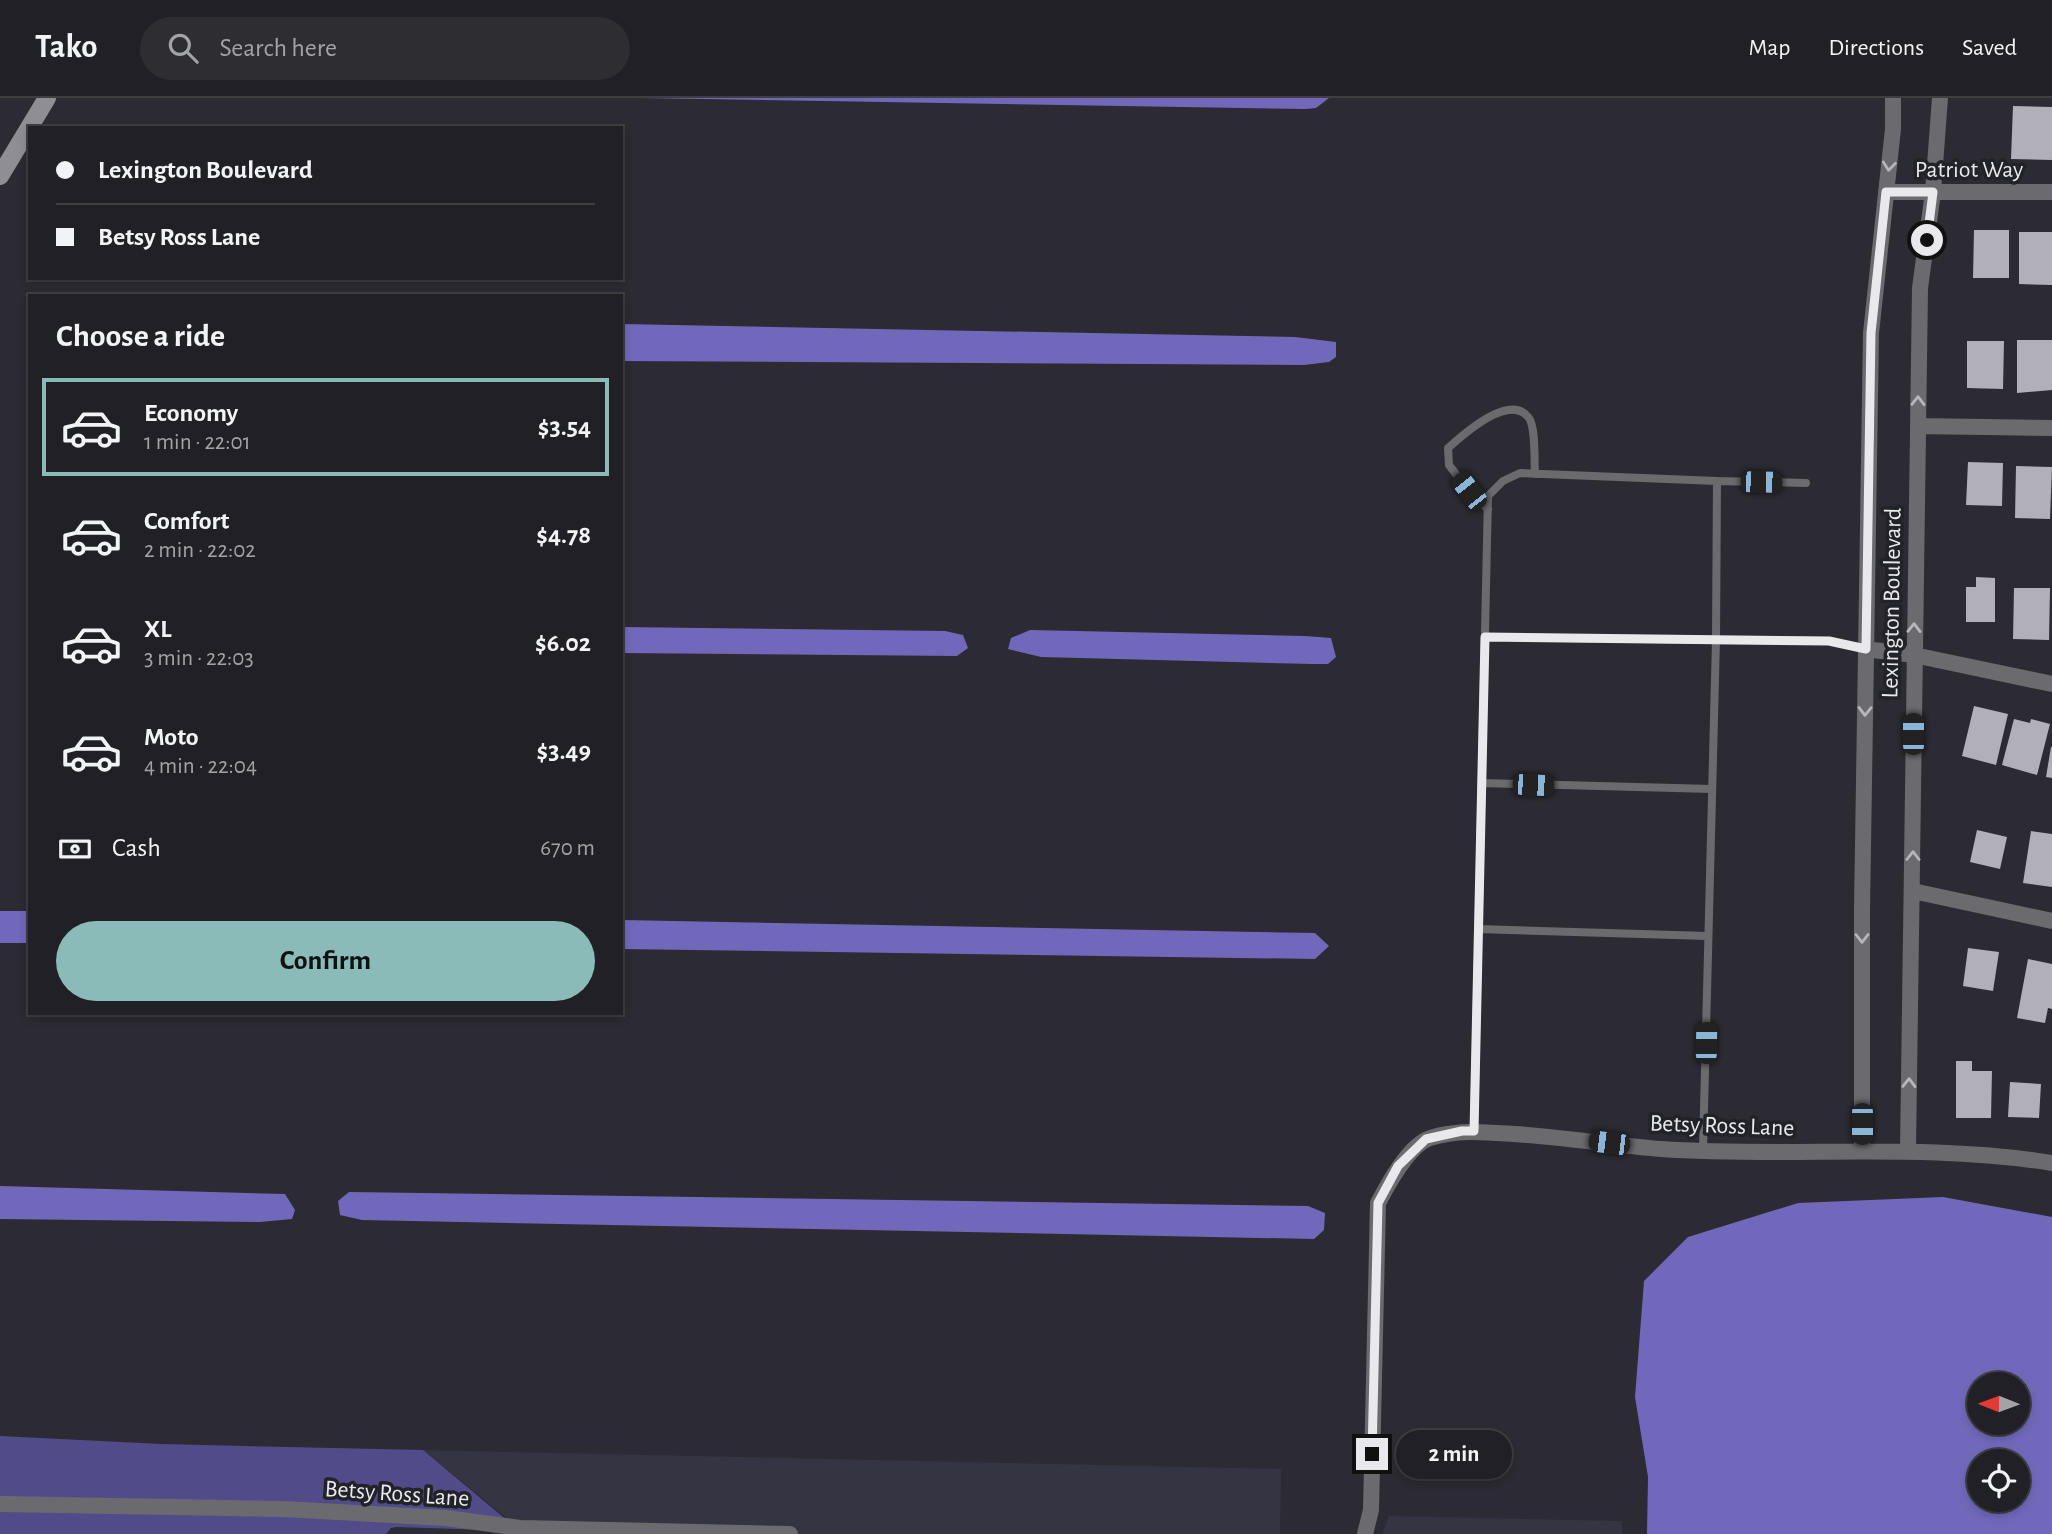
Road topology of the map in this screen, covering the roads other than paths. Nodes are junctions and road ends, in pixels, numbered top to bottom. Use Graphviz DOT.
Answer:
graph roads {
  1 [pos="47,98"];
  2 [pos="1893,98"];
  3 [pos="1940,98"];
  4 [pos="30,126"];
  5 [pos="28,130"];
  6 [pos="0,176"];
  7 [pos="1886,192"];
  8 [pos="1933,192"];
  9 [pos="2052,192"];
  10 [pos="1918,426"];
  11 [pos="2052,428"];
  12 [pos="1535,474"];
  13 [pos="1717,481"];
  14 [pos="1805,483"];
  15 [pos="1488,509"];
  16 [pos="1485,637"];
  17 [pos="1716,640"];
  18 [pos="1866,649"];
  19 [pos="1914,655"];
  20 [pos="2052,684"];
  21 [pos="1482,783"];
  22 [pos="1712,789"];
  23 [pos="1913,891"];
  24 [pos="2052,921"];
  25 [pos="1478,929"];
  26 [pos="1708,936"];
  27 [pos="1474,1131"];
  28 [pos="1703,1149"];
  29 [pos="1862,1151"];
  30 [pos="1908,1151"];
  31 [pos="2052,1163"];
  32 [pos="0,1504"];
  33 [pos="577,1532"];
  34 [pos="790,1534"];
  35 [pos="1365,1534"];
  1 -- 4 [label="main road"];
  2 -- 7 [label="street, Lexington Boulevard, one-way"];
  3 -- 8 [label="street, Lexington Boulevard"];
  5 -- 6 [label="main road"];
  7 -- 8 [label="street, Patriot Way"];
  7 -- 18 [label="street, Lexington Boulevard"];
  8 -- 9 [label="street, Patriot Way"];
  10 -- 8 [label="street, Lexington Boulevard, one-way"];
  10 -- 11 [label="street"];
  19 -- 10 [label="street, Lexington Boulevard, one-way"];
  12 -- 13 [label="lane"];
  12 -- 15 [label="lane"];
  12 -- 15 [label="lane"];
  13 -- 14 [label="lane"];
  13 -- 17 [label="lane"];
  15 -- 16 [label="lane"];
  16 -- 17 [label="lane"];
  16 -- 21 [label="lane"];
  17 -- 18 [label="lane"];
  17 -- 22 [label="lane"];
  18 -- 19 [label="street"];
  18 -- 29 [label="street, Lexington Boulevard, one-way"];
  19 -- 20 [label="street"];
  23 -- 19 [label="street, Lexington Boulevard, one-way"];
  21 -- 22 [label="lane"];
  21 -- 25 [label="lane"];
  22 -- 26 [label="lane"];
  23 -- 24 [label="street"];
  30 -- 23 [label="street, Lexington Boulevard, one-way"];
  25 -- 26 [label="lane"];
  25 -- 27 [label="lane"];
  26 -- 28 [label="lane"];
  27 -- 28 [label="street, Betsy Ross Lane"];
  27 -- 35 [label="street, Betsy Ross Lane"];
  28 -- 29 [label="street, Betsy Ross Lane"];
  29 -- 30 [label="street, Betsy Ross Lane"];
  30 -- 31 [label="street, Betsy Ross Lane"];
  32 -- 33 [label="street, Betsy Ross Lane"];
  33 -- 34 [label="street, Betsy Ross Lane"];
}
